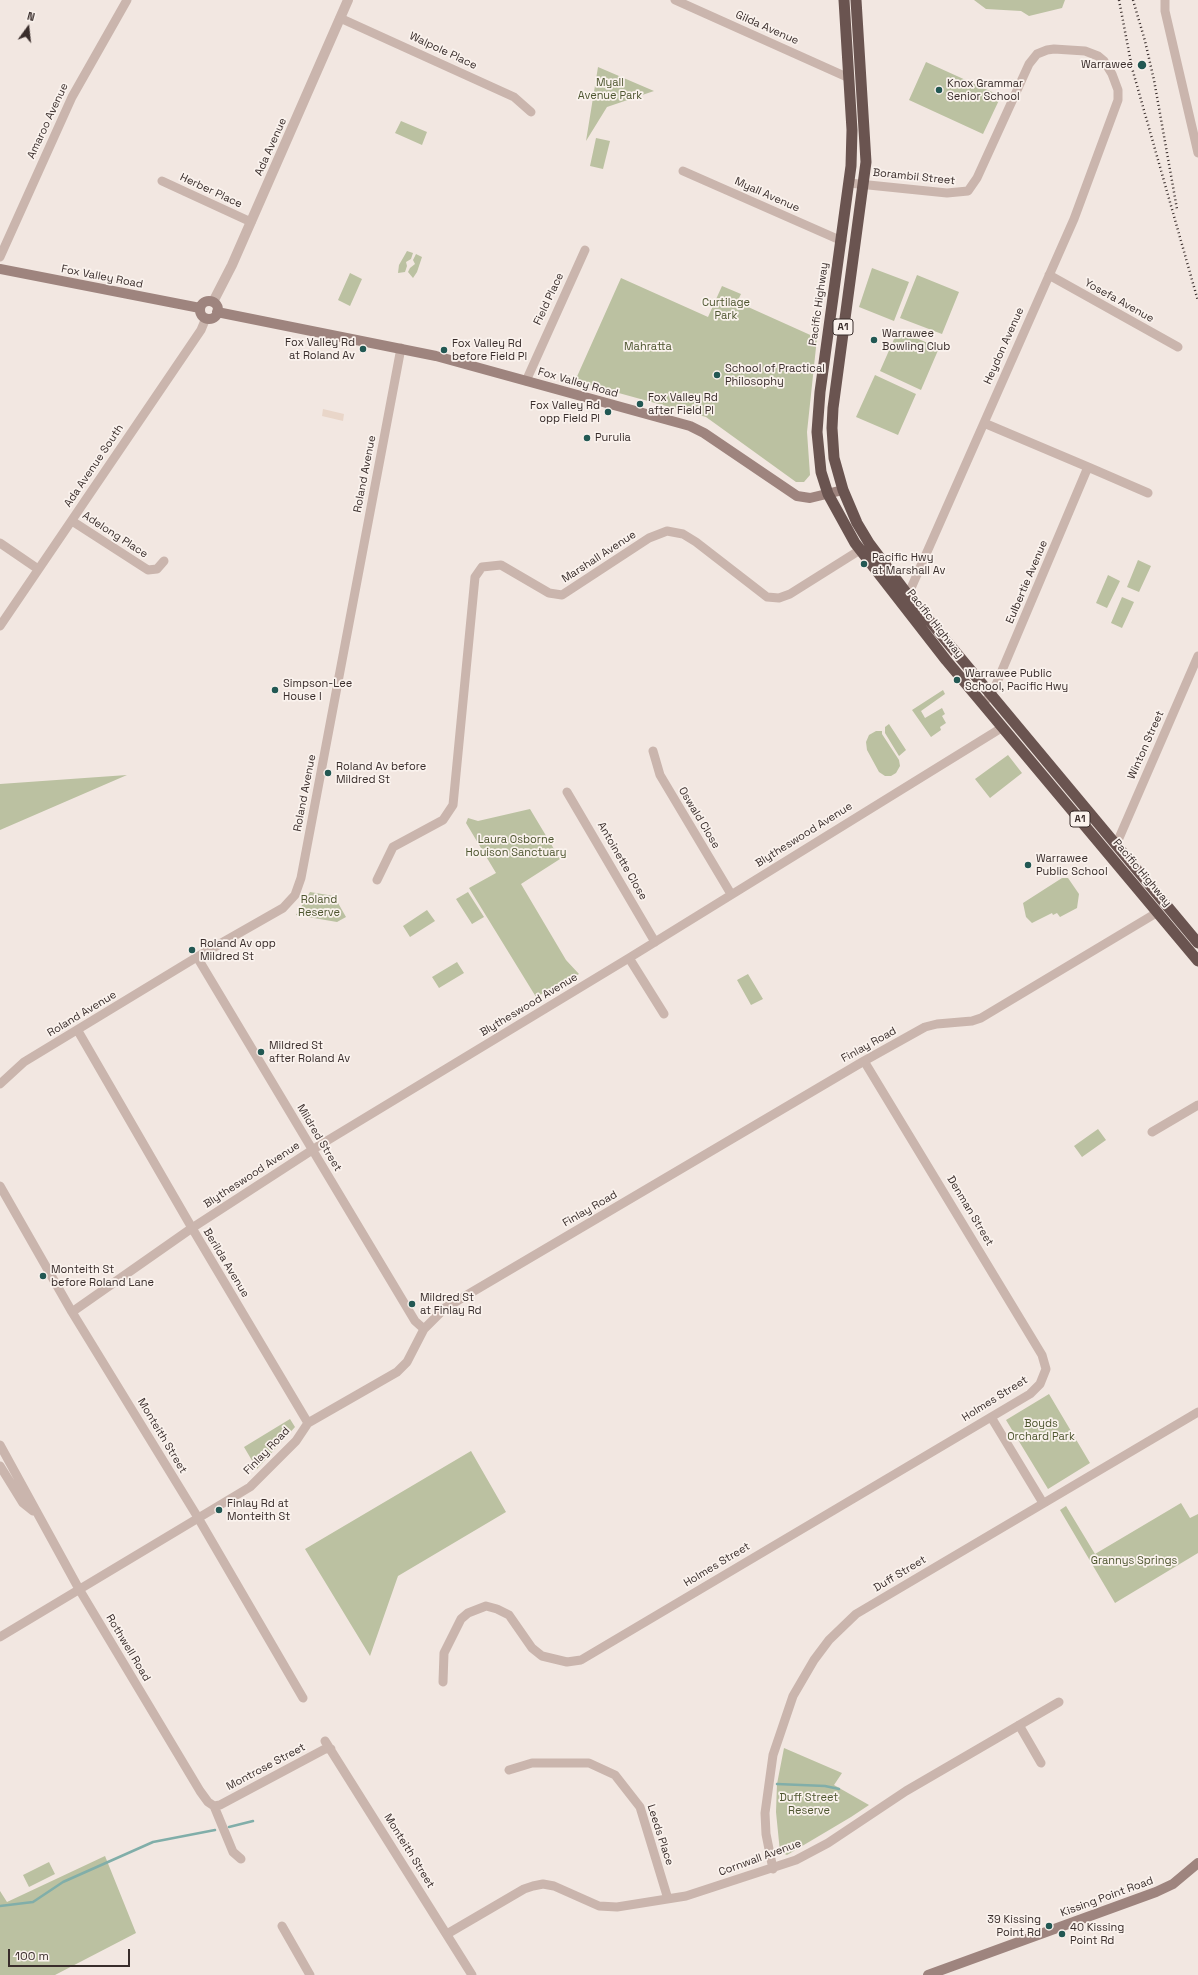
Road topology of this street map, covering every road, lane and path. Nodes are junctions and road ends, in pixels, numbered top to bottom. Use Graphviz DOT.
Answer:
graph roads {
  1 [pos="127,0"];
  2 [pos="348,0"];
  3 [pos="675,0"];
  4 [pos="844,0"];
  5 [pos="856,0"];
  6 [pos="1165,0"];
  7 [pos="340,18"];
  8 [pos="849,78"];
  9 [pos="1117,105"];
  10 [pos="531,112"];
  11 [pos="1198,153"];
  12 [pos="683,171"];
  13 [pos="162,181"];
  14 [pos="849,183"];
  15 [pos="864,184"];
  16 [pos="250,222"];
  17 [pos="842,241"];
  18 [pos="585,250"];
  19 [pos="0,257"];
  20 [pos="0,269"];
  21 [pos="1049,275"];
  22 [pos="213,302"];
  23 [pos="200,308"];
  24 [pos="217,312"];
  25 [pos="206,318"];
  26 [pos="1178,347"];
  27 [pos="401,348"];
  28 [pos="526,380"];
  29 [pos="984,423"];
  30 [pos="1088,467"];
  31 [pos="842,490"];
  32 [pos="1148,493"];
  33 [pos="828,494"];
  34 [pos="72,521"];
  35 [pos="0,543"];
  36 [pos="860,550"];
  37 [pos="164,561"];
  38 [pos="38,569"];
  39 [pos="908,595"];
  40 [pos="0,626"];
  41 [pos="1198,656"];
  42 [pos="991,695"];
  43 [pos="983,703"];
  44 [pos="1003,727"];
  45 [pos="653,751"];
  46 [pos="567,792"];
  47 [pos="1116,845"];
  48 [pos="377,880"];
  49 [pos="731,894"];
  50 [pos="1158,912"];
  51 [pos="655,942"];
  52 [pos="1198,943"];
  53 [pos="198,957"];
  54 [pos="629,958"];
  55 [pos="1198,961"];
  56 [pos="664,1014"];
  57 [pos="78,1031"];
  58 [pos="864,1061"];
  59 [pos="0,1084"];
  60 [pos="1198,1105"];
  61 [pos="1152,1132"];
  62 [pos="312,1150"];
  63 [pos="0,1186"];
  64 [pos="192,1228"];
  65 [pos="72,1312"];
  66 [pos="424,1329"];
  67 [pos="1044,1377"];
  68 [pos="1198,1412"];
  69 [pos="991,1417"];
  70 [pos="308,1423"];
  71 [pos="0,1445"];
  72 [pos="0,1466"];
  73 [pos="1043,1504"];
  74 [pos="37,1514"];
  75 [pos="197,1516"];
  76 [pos="79,1589"];
  77 [pos="0,1637"];
  78 [pos="443,1682"];
  79 [pos="303,1698"];
  80 [pos="1059,1702"];
  81 [pos="1019,1725"];
  82 [pos="325,1741"];
  83 [pos="331,1749"];
  84 [pos="1041,1763"];
  85 [pos="509,1770"];
  86 [pos="214,1806"];
  87 [pos="241,1859"];
  88 [pos="1198,1863"];
  89 [pos="773,1869"];
  90 [pos="668,1899"];
  91 [pos="282,1926"];
  92 [pos="447,1934"];
  93 [pos="310,1975"];
  94 [pos="472,1975"];
  95 [pos="928,1975"];
  1 -- 19 [label="street, Amaroo Avenue"];
  2 -- 7 [label="street, Ada Avenue"];
  3 -- 8 [label="street, Gilda Avenue"];
  4 -- 8 [label="highway, Pacific Highway / A1"];
  5 -- 15 [label="highway, Pacific Highway / A1"];
  6 -- 11 [label="street"];
  7 -- 10 [label="street, Walpole Place"];
  7 -- 16 [label="street, Ada Avenue"];
  8 -- 14 [label="highway, Pacific Highway / A1"];
  9 -- 15 [label="street, Borambil Street"];
  9 -- 21 [label="street, Heydon Avenue"];
  12 -- 17 [label="street, Myall Avenue"];
  13 -- 16 [label="street, Herber Place"];
  14 -- 15 [label="street, Borambil Street"];
  14 -- 17 [label="highway, Pacific Highway / A1"];
  15 -- 31 [label="highway, Pacific Highway / A1"];
  16 -- 22 [label="street, Ada Avenue"];
  17 -- 33 [label="highway, Pacific Highway / A1"];
  18 -- 28 [label="street, Field Place"];
  20 -- 23 [label="main road, Fox Valley Road"];
  21 -- 26 [label="street, Yosefa Avenue"];
  21 -- 29 [label="street, Heydon Avenue"];
  22 -- 23 [label="main road"];
  22 -- 24 [label="main road"];
  23 -- 25 [label="main road"];
  24 -- 25 [label="main road"];
  24 -- 27 [label="main road, Fox Valley Road"];
  25 -- 34 [label="street, Ada Avenue South"];
  27 -- 28 [label="main road, Fox Valley Road"];
  27 -- 53 [label="street, Roland Avenue"];
  28 -- 33 [label="main road, Fox Valley Road"];
  29 -- 30 [label="street"];
  29 -- 39 [label="street, Heydon Avenue"];
  30 -- 32 [label="street"];
  30 -- 42 [label="street, Eulbertie Avenue"];
  31 -- 33 [label="main road, Fox Valley Road"];
  31 -- 39 [label="highway, Pacific Highway / A1"];
  33 -- 36 [label="highway, Pacific Highway / A1"];
  34 -- 37 [label="street, Adelong Place"];
  34 -- 38 [label="street, Ada Avenue South"];
  35 -- 38 [label="street"];
  36 -- 43 [label="highway, Pacific Highway / A1"];
  36 -- 48 [label="street, Marshall Avenue"];
  38 -- 40 [label="street, Ada Avenue South"];
  39 -- 42 [label="highway, Pacific Highway / A1"];
  41 -- 47 [label="street, Winton Street"];
  42 -- 43 [label="street, Eulbertie Avenue"];
  42 -- 47 [label="highway, Pacific Highway / A1"];
  43 -- 44 [label="highway, Pacific Highway / A1"];
  44 -- 49 [label="street, Blytheswood Avenue"];
  44 -- 50 [label="highway, Pacific Highway / A1"];
  45 -- 49 [label="street, Oswald Close"];
  46 -- 51 [label="street, Antoinette Close"];
  47 -- 52 [label="highway, Pacific Highway / A1"];
  49 -- 51 [label="street, Blytheswood Avenue"];
  50 -- 55 [label="highway, Pacific Highway / A1"];
  50 -- 58 [label="street, Finlay Road"];
  51 -- 54 [label="street, Blytheswood Avenue"];
  53 -- 57 [label="street, Roland Avenue"];
  53 -- 62 [label="street, Mildred Street"];
  54 -- 56 [label="street"];
  54 -- 62 [label="street, Blytheswood Avenue"];
  57 -- 59 [label="street, Roland Avenue"];
  57 -- 64 [label="street, Berilda Avenue"];
  58 -- 66 [label="street, Finlay Road"];
  58 -- 67 [label="street, Denman Street"];
  60 -- 61 [label="street"];
  62 -- 64 [label="street, Blytheswood Avenue"];
  62 -- 66 [label="street, Mildred Street"];
  63 -- 65 [label="street, Monteith Street"];
  64 -- 65 [label="street, Blytheswood Avenue"];
  64 -- 70 [label="street, Berilda Avenue"];
  65 -- 75 [label="street, Monteith Street"];
  66 -- 70 [label="street, Finlay Road"];
  67 -- 69 [label="street, Holmes Street"];
  68 -- 73 [label="street, Duff Street"];
  69 -- 73 [label="street"];
  69 -- 78 [label="street, Holmes Street"];
  70 -- 75 [label="street, Finlay Road"];
  71 -- 74 [label="street, Rothwell Road"];
  72 -- 74 [label="street"];
  73 -- 89 [label="street, Duff Street"];
  74 -- 76 [label="street, Rothwell Road"];
  75 -- 76 [label="street, Finlay Road"];
  75 -- 79 [label="street, Monteith Street"];
  76 -- 77 [label="street, Finlay Road"];
  76 -- 86 [label="street, Rothwell Road"];
  80 -- 81 [label="street, Cornwall Avenue"];
  81 -- 84 [label="street"];
  81 -- 89 [label="street, Cornwall Avenue"];
  82 -- 83 [label="street, Monteith Street"];
  83 -- 86 [label="street, Montrose Street"];
  83 -- 92 [label="street, Monteith Street"];
  85 -- 90 [label="street, Leeds Place"];
  86 -- 87 [label="street, Rothwell Road"];
  88 -- 95 [label="main road, Kissing Point Road"];
  89 -- 90 [label="street, Cornwall Avenue"];
  90 -- 92 [label="street, Cornwall Avenue"];
  91 -- 93 [label="street"];
  92 -- 94 [label="street, Monteith Street"];
}
